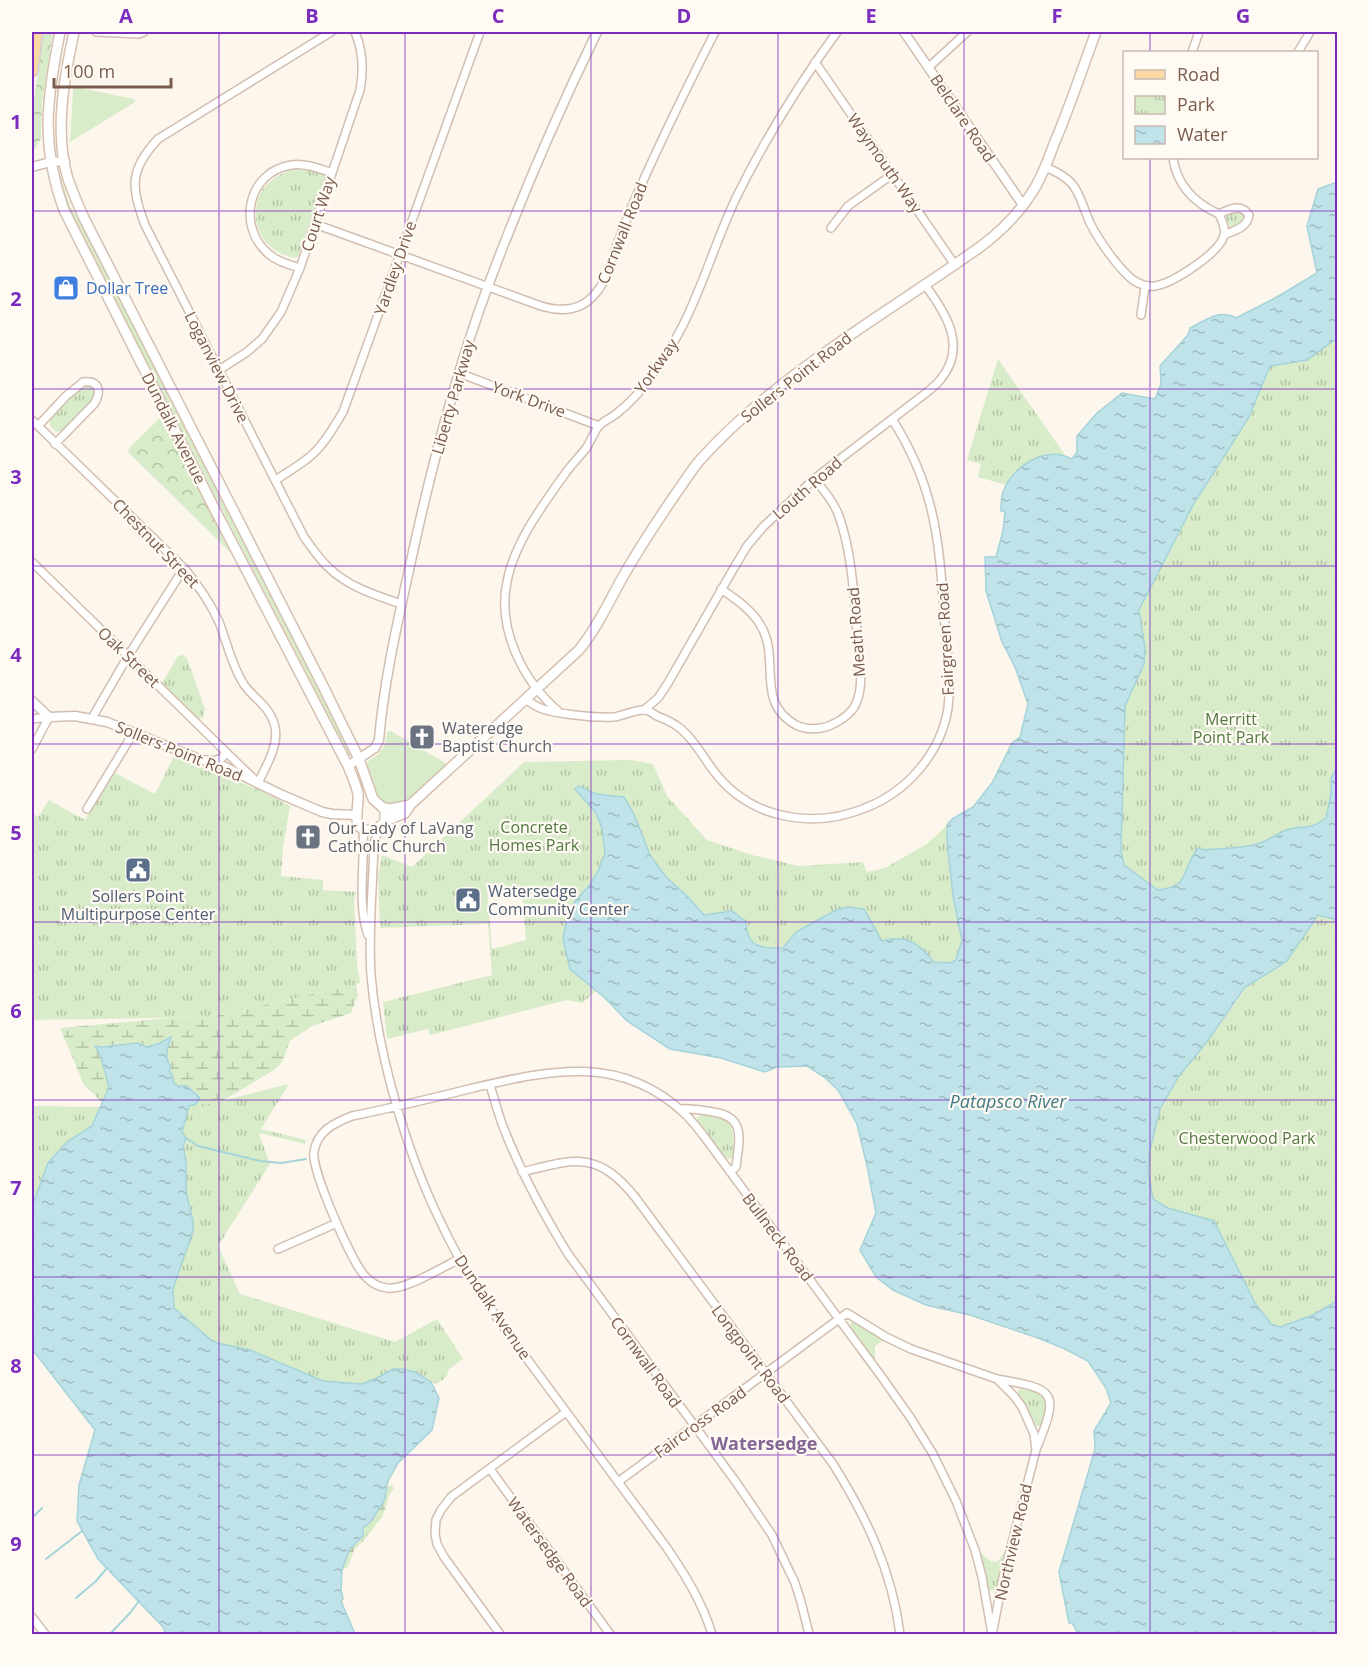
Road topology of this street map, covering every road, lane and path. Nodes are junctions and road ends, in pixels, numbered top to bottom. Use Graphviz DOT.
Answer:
graph roads {
  1 [pos="37,32"];
  2 [pos="60,32"];
  3 [pos="74,32"];
  4 [pos="96,32"];
  5 [pos="144,32"];
  6 [pos="331,32"];
  7 [pos="355,32"];
  8 [pos="480,32"];
  9 [pos="597,32"];
  10 [pos="715,32"];
  11 [pos="837,32"];
  12 [pos="904,32"];
  13 [pos="967,32"];
  14 [pos="1096,32"];
  15 [pos="1199,32"];
  16 [pos="1310,32"];
  17 [pos="1192,51"];
  18 [pos="1299,51"];
  19 [pos="815,62"];
  20 [pos="929,67"];
  21 [pos="32,71"];
  22 [pos="1173,159"];
  23 [pos="64,161"];
  24 [pos="50,162"];
  25 [pos="32,167"];
  26 [pos="1045,167"];
  27 [pos="332,173"];
  28 [pos="893,174"];
  29 [pos="1023,205"];
  30 [pos="1219,214"];
  31 [pos="315,224"];
  32 [pos="831,228"];
  33 [pos="1224,235"];
  34 [pos="399,255"];
  35 [pos="955,265"];
  36 [pos="300,268"];
  37 [pos="925,285"];
  38 [pos="488,286"];
  39 [pos="1145,286"];
  40 [pos="1141,315"];
  41 [pos="219,370"];
  42 [pos="459,373"];
  43 [pos="892,419"];
  44 [pos="32,420"];
  45 [pos="38,426"];
  46 [pos="599,426"];
  47 [pos="55,444"];
  48 [pos="814,478"];
  49 [pos="276,480"];
  50 [pos="32,562"];
  51 [pos="184,568"];
  52 [pos="721,589"];
  53 [pos="401,604"];
  54 [pos="128,656"];
  55 [pos="538,689"];
  56 [pos="526,700"];
  57 [pos="32,701"];
  58 [pos="645,710"];
  59 [pos="560,712"];
  60 [pos="49,717"];
  61 [pos="92,718"];
  62 [pos="32,719"];
  63 [pos="134,732"];
  64 [pos="32,749"];
  65 [pos="226,752"];
  66 [pos="359,759"];
  67 [pos="213,760"];
  68 [pos="348,766"];
  69 [pos="258,783"];
  70 [pos="379,804"];
  71 [pos="410,806"];
  72 [pos="87,809"];
  73 [pos="357,812"];
  74 [pos="382,825"];
  75 [pos="363,829"];
  76 [pos="369,938"];
  77 [pos="490,1084"];
  78 [pos="397,1107"];
  79 [pos="680,1109"];
  80 [pos="522,1172"];
  81 [pos="730,1172"];
  82 [pos="337,1223"];
  83 [pos="278,1249"];
  84 [pos="459,1259"];
  85 [pos="839,1319"];
  86 [pos="766,1373"];
  87 [pos="997,1379"];
  88 [pos="566,1412"];
  89 [pos="693,1426"];
  90 [pos="1036,1450"];
  91 [pos="490,1469"];
  92 [pos="618,1482"];
  93 [pos="32,1617"];
  94 [pos="45,1635"];
  95 [pos="500,1635"];
  96 [pos="610,1635"];
  97 [pos="712,1635"];
  98 [pos="808,1635"];
  99 [pos="900,1635"];
  100 [pos="992,1635"];
  1 -- 21 [label="main road"];
  2 -- 24 [label="main road, Dundalk Avenue"];
  3 -- 23 [label="main road, Dundalk Avenue"];
  4 -- 5 [label="street"];
  6 -- 41 [label="street, Loganview Drive"];
  7 -- 27 [label="street, Court Way"];
  8 -- 34 [label="street, Yardley Drive"];
  9 -- 38 [label="street, Liberty Parkway"];
  10 -- 38 [label="street, Cornwall Road"];
  11 -- 19 [label="street, Yorkway"];
  12 -- 20 [label="street, Belclare Road"];
  13 -- 20 [label="street"];
  14 -- 26 [label="main road, Sollers Point Road"];
  15 -- 17 [label="street"];
  16 -- 18 [label="street"];
  19 -- 28 [label="street, Waymouth Way"];
  19 -- 46 [label="street, Yorkway"];
  20 -- 29 [label="street, Belclare Road"];
  22 -- 30 [label="street"];
  23 -- 24 [label="street"];
  23 -- 66 [label="main road, Dundalk Avenue"];
  24 -- 25 [label="street"];
  24 -- 68 [label="main road, Dundalk Avenue"];
  26 -- 29 [label="main road, Sollers Point Road"];
  26 -- 39 [label="street"];
  27 -- 31 [label="street, Court Way"];
  27 -- 36 [label="street"];
  28 -- 32 [label="street"];
  28 -- 35 [label="street, Waymouth Way"];
  29 -- 35 [label="main road, Sollers Point Road"];
  30 -- 33 [label="street"];
  30 -- 33 [label="street"];
  31 -- 34 [label="street, Cornwall Road"];
  31 -- 36 [label="street, Court Way"];
  33 -- 39 [label="street"];
  34 -- 38 [label="street, Cornwall Road"];
  34 -- 49 [label="street, Yardley Drive"];
  35 -- 37 [label="main road, Sollers Point Road"];
  36 -- 41 [label="street, Court Way"];
  37 -- 43 [label="street, Louth Road"];
  37 -- 55 [label="main road, Sollers Point Road"];
  38 -- 42 [label="street, Liberty Parkway"];
  39 -- 40 [label="street"];
  41 -- 49 [label="street, Loganview Drive"];
  42 -- 46 [label="street, York Drive"];
  42 -- 53 [label="street, Liberty Parkway"];
  43 -- 48 [label="street, Louth Road"];
  43 -- 58 [label="street, Fairgreen Road"];
  44 -- 45 [label="street, Chestnut Street"];
  45 -- 47 [label="street, Chestnut Street"];
  45 -- 47 [label="street"];
  46 -- 55 [label="street, Yorkway"];
  47 -- 51 [label="street, Chestnut Street"];
  48 -- 52 [label="street, Louth Road"];
  48 -- 52 [label="street, Meath Road"];
  49 -- 53 [label="street, Loganview Drive"];
  50 -- 54 [label="street, Oak Street"];
  51 -- 54 [label="street"];
  51 -- 69 [label="street, Chestnut Street"];
  52 -- 58 [label="street, Louth Road"];
  53 -- 66 [label="street, Liberty Parkway"];
  54 -- 61 [label="street"];
  54 -- 65 [label="street, Oak Street"];
  55 -- 56 [label="main road, Sollers Point Road"];
  55 -- 59 [label="street"];
  56 -- 59 [label="street"];
  56 -- 71 [label="main road, Sollers Point Road"];
  57 -- 60 [label="street"];
  58 -- 59 [label="street"];
  60 -- 61 [label="street, Sollers Point Road"];
  60 -- 62 [label="street, Sollers Point Road"];
  60 -- 64 [label="street"];
  61 -- 63 [label="street, Sollers Point Road"];
  63 -- 67 [label="street, Sollers Point Road"];
  63 -- 72 [label="street"];
  65 -- 67 [label="street"];
  65 -- 69 [label="street, Oak Street"];
  66 -- 68 [label="street, Liberty Parkway"];
  66 -- 70 [label="main road, Dundalk Avenue"];
  67 -- 69 [label="street, Sollers Point Road"];
  68 -- 73 [label="main road, Dundalk Avenue"];
  69 -- 73 [label="street, Sollers Point Road"];
  70 -- 71 [label="main road"];
  70 -- 73 [label="main road"];
  70 -- 74 [label="main road, Dundalk Avenue"];
  71 -- 74 [label="main road, Sollers Point Road"];
  73 -- 75 [label="main road, Dundalk Avenue"];
  74 -- 75 [label="main road"];
  74 -- 76 [label="street, Dundalk Avenue"];
  75 -- 76 [label="street, Dundalk Avenue"];
  76 -- 78 [label="street, Dundalk Avenue"];
  77 -- 78 [label="street, Bullneck Road"];
  77 -- 79 [label="street, Bullneck Road"];
  77 -- 80 [label="street, Cornwall Road"];
  78 -- 82 [label="street, Bullneck Road"];
  78 -- 84 [label="street, Dundalk Avenue"];
  79 -- 81 [label="street, Bullneck Road"];
  79 -- 81 [label="street"];
  80 -- 86 [label="street, Longpoint Road"];
  80 -- 89 [label="street, Cornwall Road"];
  81 -- 85 [label="street, Bullneck Road"];
  82 -- 83 [label="street"];
  82 -- 84 [label="street, Bullneck Road"];
  84 -- 88 [label="street, Dundalk Avenue"];
  85 -- 86 [label="street, Faircross Road"];
  85 -- 87 [label="street, Northview Road"];
  85 -- 100 [label="street, Bullneck Road"];
  86 -- 89 [label="street, Faircross Road"];
  86 -- 99 [label="street, Longpoint Road"];
  87 -- 90 [label="street, Northview Road"];
  87 -- 90 [label="street, Northview Road"];
  88 -- 91 [label="street"];
  88 -- 92 [label="street, Dundalk Avenue"];
  89 -- 92 [label="street, Faircross Road"];
  89 -- 98 [label="street, Cornwall Road"];
  90 -- 100 [label="street, Northview Road"];
  91 -- 95 [label="street"];
  91 -- 96 [label="street, Watersedge Road"];
  92 -- 97 [label="street, Dundalk Avenue"];
  93 -- 94 [label="street"];
}
